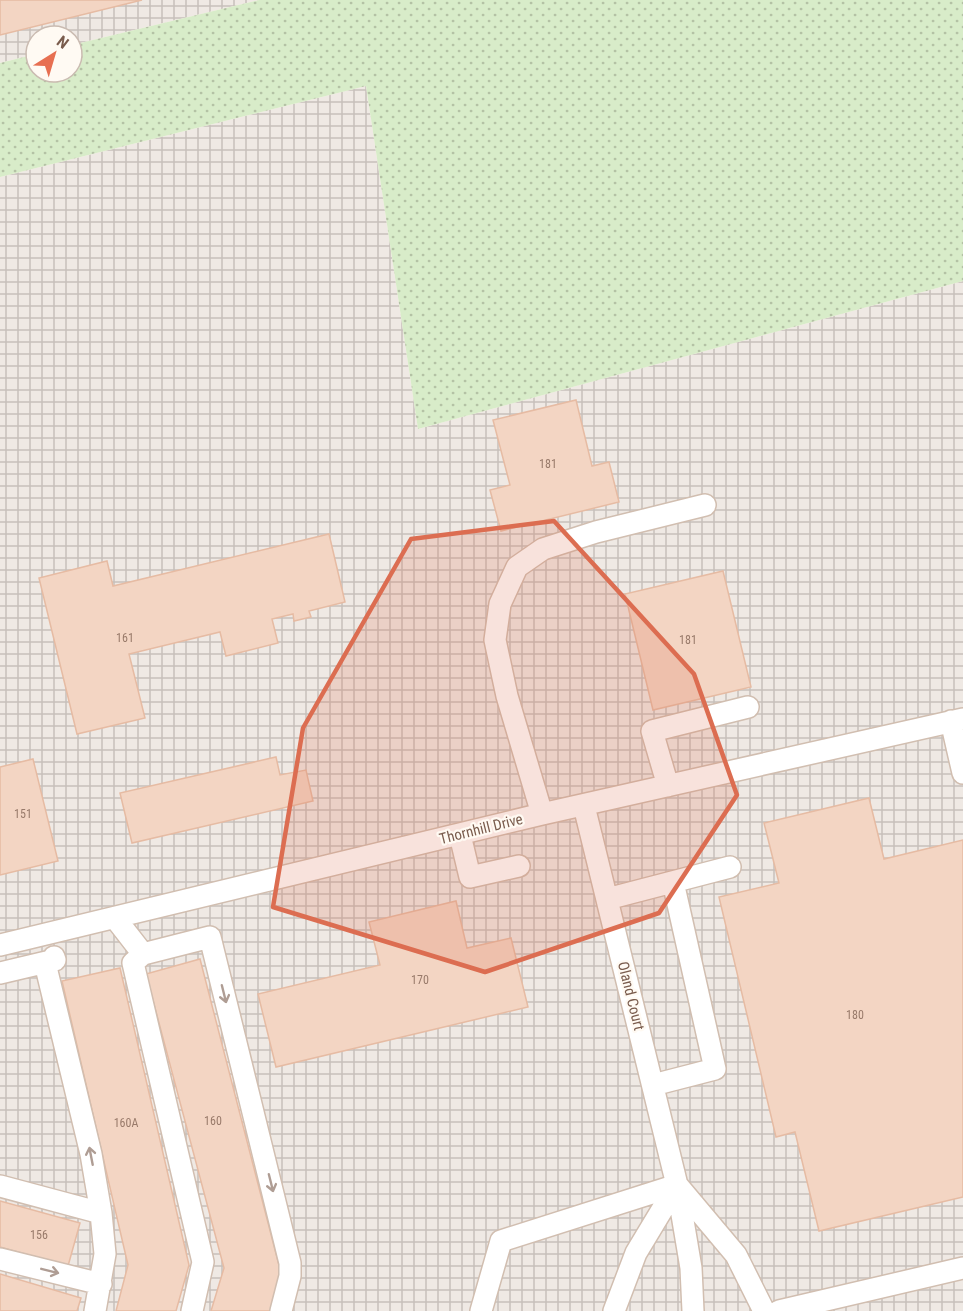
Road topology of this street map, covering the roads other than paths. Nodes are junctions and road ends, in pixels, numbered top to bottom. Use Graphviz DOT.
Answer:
graph roads {
  1 [pos="705,505"];
  2 [pos="748,707"];
  3 [pos="957,720"];
  4 [pos="963,773"];
  5 [pos="668,786"];
  6 [pos="584,806"];
  7 [pos="542,814"];
  8 [pos="460,835"];
  9 [pos="519,866"];
  10 [pos="730,867"];
  11 [pos="673,882"];
  12 [pos="607,899"];
  13 [pos="116,918"];
  14 [pos="50,933"];
  15 [pos="0,945"];
  16 [pos="142,954"];
  17 [pos="45,963"];
  18 [pos="0,973"];
  19 [pos="653,1085"];
  20 [pos="677,1185"];
  21 [pos="0,1186"];
  22 [pos="101,1213"];
  23 [pos="0,1259"];
  24 [pos="963,1268"];
  25 [pos="101,1284"];
  26 [pos="95,1311"];
  27 [pos="192,1311"];
  28 [pos="281,1311"];
  29 [pos="482,1311"];
  30 [pos="614,1311"];
  31 [pos="693,1311"];
  32 [pos="764,1311"];
  33 [pos="779,1311"];
  1 -- 7 [label="street"];
  2 -- 5 [label="street"];
  3 -- 4 [label="street"];
  3 -- 5 [label="street, Thornhill Drive"];
  5 -- 6 [label="street, Thornhill Drive"];
  6 -- 7 [label="street, Thornhill Drive"];
  6 -- 12 [label="street, Oland Court"];
  7 -- 8 [label="street, Thornhill Drive"];
  8 -- 9 [label="street"];
  8 -- 13 [label="street, Thornhill Drive"];
  10 -- 11 [label="street"];
  11 -- 12 [label="street"];
  11 -- 19 [label="street"];
  12 -- 19 [label="street, Oland Court"];
  13 -- 14 [label="street, Thornhill Drive"];
  13 -- 16 [label="street"];
  14 -- 15 [label="street, Thornhill Drive"];
  14 -- 17 [label="street"];
  16 -- 27 [label="street"];
  16 -- 28 [label="street, one-way"];
  17 -- 18 [label="street"];
  22 -- 17 [label="street, one-way"];
  19 -- 20 [label="street, Oland Court"];
  20 -- 29 [label="street"];
  20 -- 30 [label="street"];
  20 -- 31 [label="street, Oland Court"];
  20 -- 32 [label="street"];
  21 -- 22 [label="street"];
  22 -- 25 [label="street"];
  23 -- 25 [label="street, one-way"];
  24 -- 33 [label="street"];
  25 -- 26 [label="street"];
}
